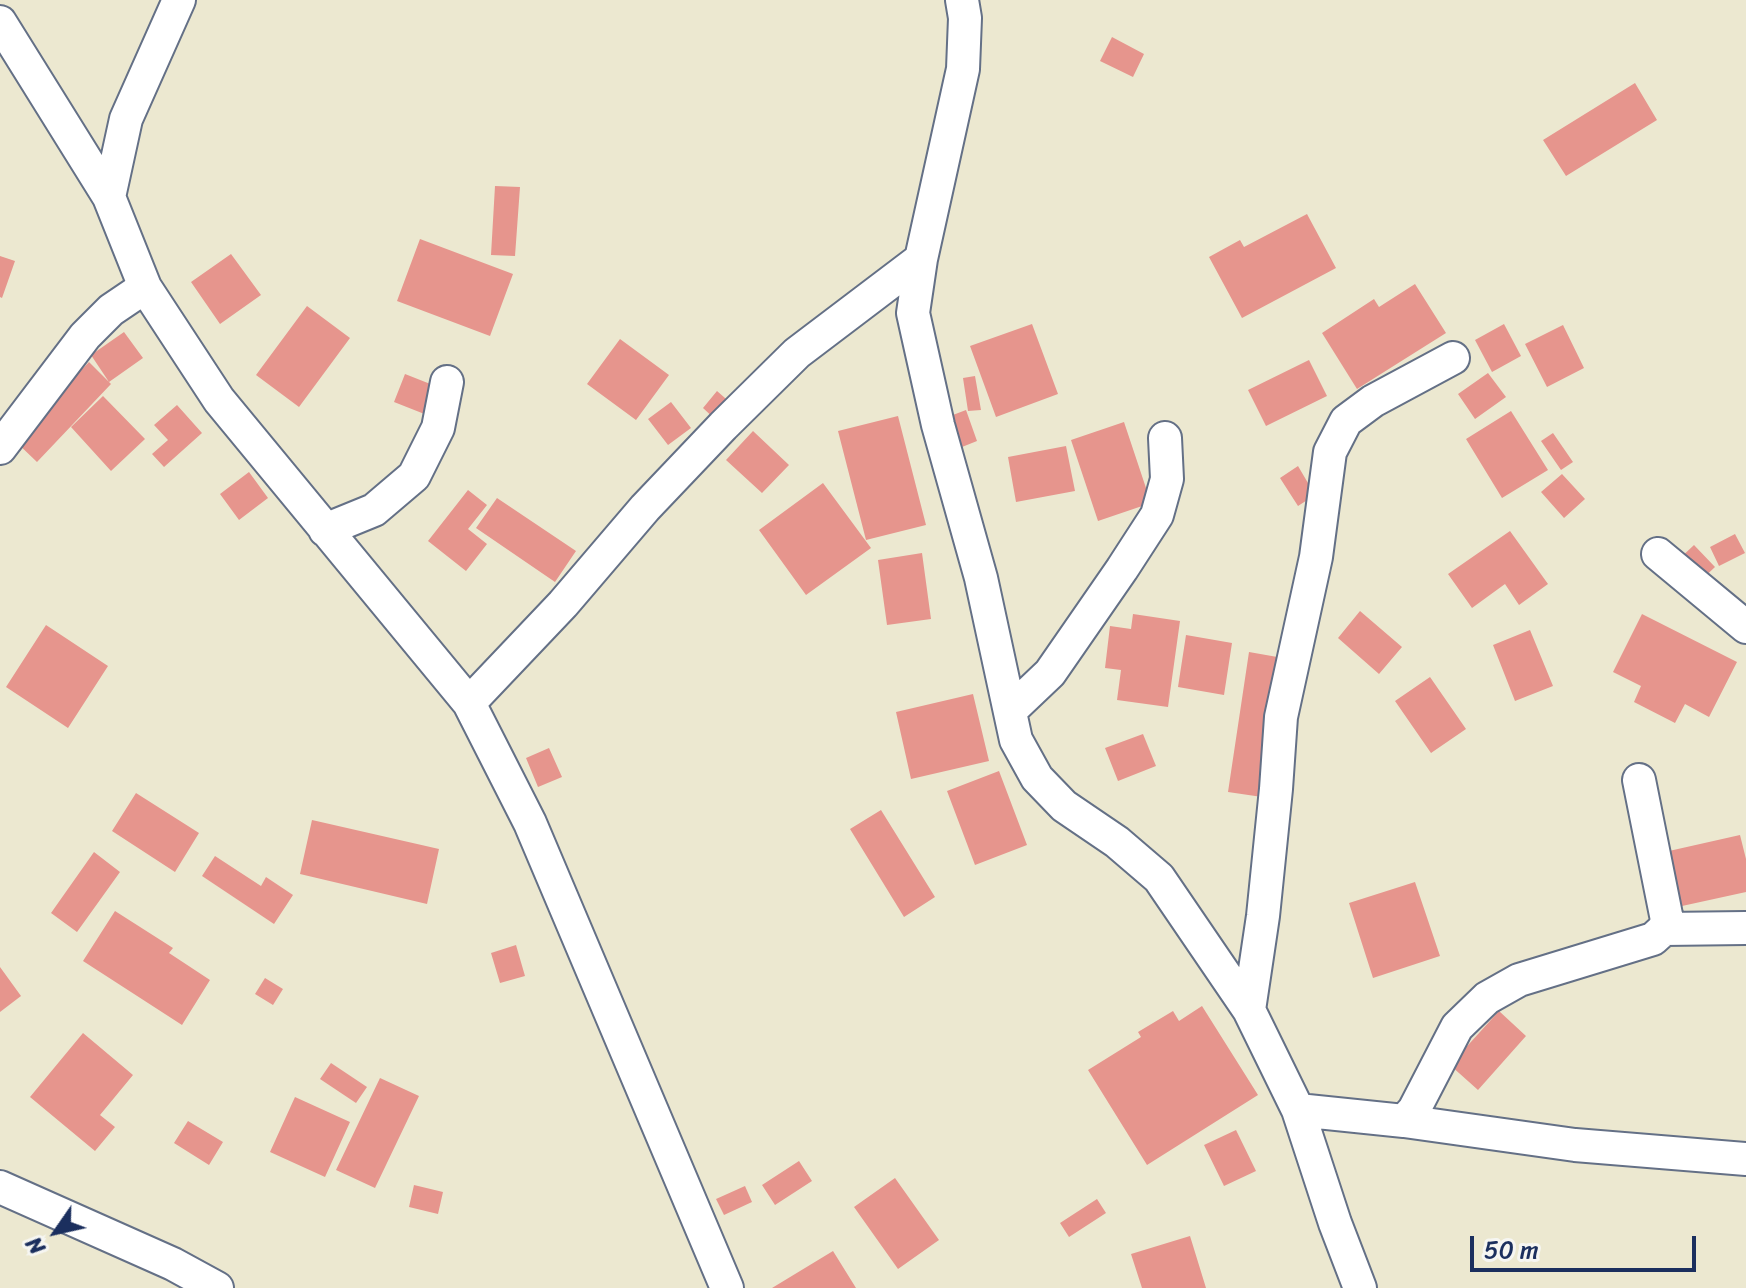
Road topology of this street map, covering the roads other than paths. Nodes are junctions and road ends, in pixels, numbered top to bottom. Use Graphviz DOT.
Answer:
graph roads {
  1 [pos="179,0"];
  2 [pos="962,0"];
  3 [pos="0,22"];
  4 [pos="109,197"];
  5 [pos="921,259"];
  6 [pos="145,287"];
  7 [pos="1453,358"];
  8 [pos="447,382"];
  9 [pos="1165,438"];
  10 [pos="0,448"];
  11 [pos="325,530"];
  12 [pos="1658,554"];
  13 [pos="1746,627"];
  14 [pos="469,703"];
  15 [pos="1010,711"];
  16 [pos="1639,780"];
  17 [pos="1746,928"];
  18 [pos="1664,929"];
  19 [pos="1249,1010"];
  20 [pos="1298,1110"];
  21 [pos="1404,1121"];
  22 [pos="1746,1159"];
  23 [pos="0,1187"];
  24 [pos="217,1288"];
  25 [pos="727,1288"];
  26 [pos="1360,1288"];
  1 -- 4 [label="street"];
  2 -- 5 [label="street"];
  3 -- 4 [label="street"];
  4 -- 6 [label="street"];
  5 -- 14 [label="street"];
  5 -- 15 [label="street"];
  6 -- 10 [label="street"];
  6 -- 11 [label="street"];
  7 -- 19 [label="street"];
  8 -- 11 [label="street"];
  9 -- 15 [label="street"];
  11 -- 14 [label="street"];
  12 -- 13 [label="street"];
  14 -- 25 [label="street"];
  15 -- 19 [label="street"];
  16 -- 18 [label="street"];
  17 -- 18 [label="street"];
  18 -- 21 [label="street"];
  19 -- 20 [label="street"];
  20 -- 21 [label="street"];
  20 -- 26 [label="street"];
  21 -- 22 [label="street"];
  23 -- 24 [label="street"];
}
